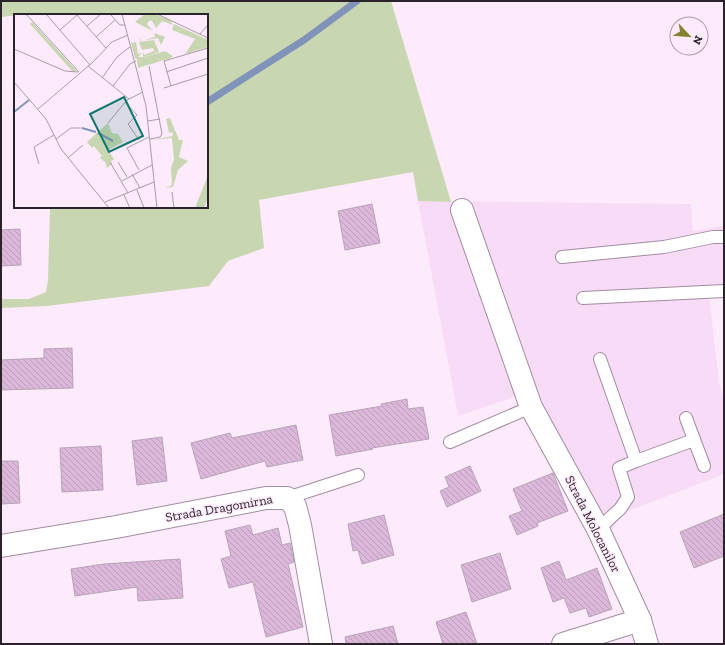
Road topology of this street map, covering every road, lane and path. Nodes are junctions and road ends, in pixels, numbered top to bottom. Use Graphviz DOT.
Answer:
graph roads {
  1 [pos="462,210"];
  2 [pos="724,237"];
  3 [pos="562,257"];
  4 [pos="724,291"];
  5 [pos="583,298"];
  6 [pos="600,359"];
  7 [pos="532,407"];
  8 [pos="686,418"];
  9 [pos="694,440"];
  10 [pos="450,442"];
  11 [pos="636,461"];
  12 [pos="704,466"];
  13 [pos="358,475"];
  14 [pos="287,498"];
  15 [pos="598,530"];
  16 [pos="1,546"];
  17 [pos="640,620"];
  18 [pos="321,644"];
  19 [pos="563,644"];
  20 [pos="647,644"];
  1 -- 7 [label="street, Strada Molocanilor"];
  2 -- 3 [label="lane"];
  4 -- 5 [label="lane"];
  6 -- 11 [label="lane"];
  7 -- 10 [label="lane"];
  7 -- 15 [label="street, Strada Molocanilor"];
  8 -- 9 [label="lane"];
  9 -- 11 [label="lane"];
  9 -- 12 [label="lane"];
  11 -- 15 [label="lane"];
  13 -- 14 [label="lane"];
  14 -- 16 [label="street, Strada Dragomirna"];
  14 -- 18 [label="street, Strada Dragomirna"];
  15 -- 17 [label="street, Strada Molocanilor"];
  17 -- 19 [label="street"];
  17 -- 20 [label="street, Strada Molocanilor"];
}
